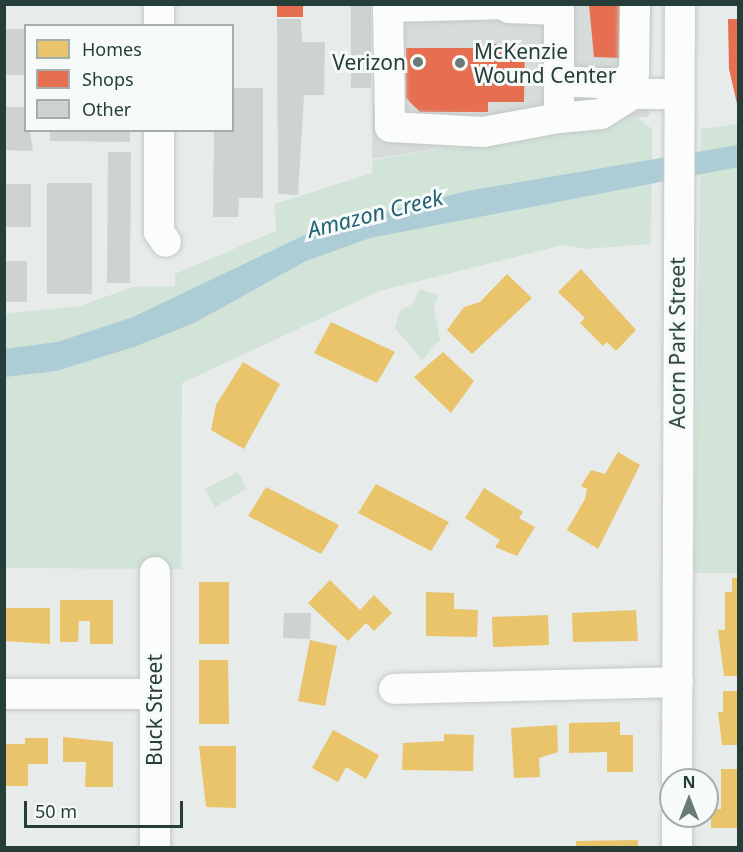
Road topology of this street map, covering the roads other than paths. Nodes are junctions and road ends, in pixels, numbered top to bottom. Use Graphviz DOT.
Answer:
graph roads {
  1 [pos="159,4"];
  2 [pos="635,4"];
  3 [pos="680,4"];
  4 [pos="508,6"];
  5 [pos="563,7"];
  6 [pos="159,24"];
  7 [pos="559,98"];
  8 [pos="678,108"];
  9 [pos="159,132"];
  10 [pos="166,242"];
  11 [pos="156,573"];
  12 [pos="678,682"];
  13 [pos="394,689"];
  14 [pos="4,694"];
  15 [pos="154,694"];
  16 [pos="677,768"];
  17 [pos="677,828"];
  18 [pos="155,848"];
  19 [pos="677,848"];
  1 -- 6 [label="street"];
  2 -- 7 [label="street"];
  3 -- 8 [label="street, Acorn Park Street"];
  4 -- 5 [label="street"];
  4 -- 7 [label="street"];
  5 -- 7 [label="street"];
  7 -- 8 [label="street"];
  8 -- 12 [label="street, Acorn Park Street"];
  9 -- 10 [label="street"];
  11 -- 15 [label="street, Buck Street"];
  12 -- 13 [label="street"];
  12 -- 16 [label="street, Acorn Park Street"];
  14 -- 15 [label="street"];
  15 -- 18 [label="street, Buck Street"];
  17 -- 19 [label="street"];
}
